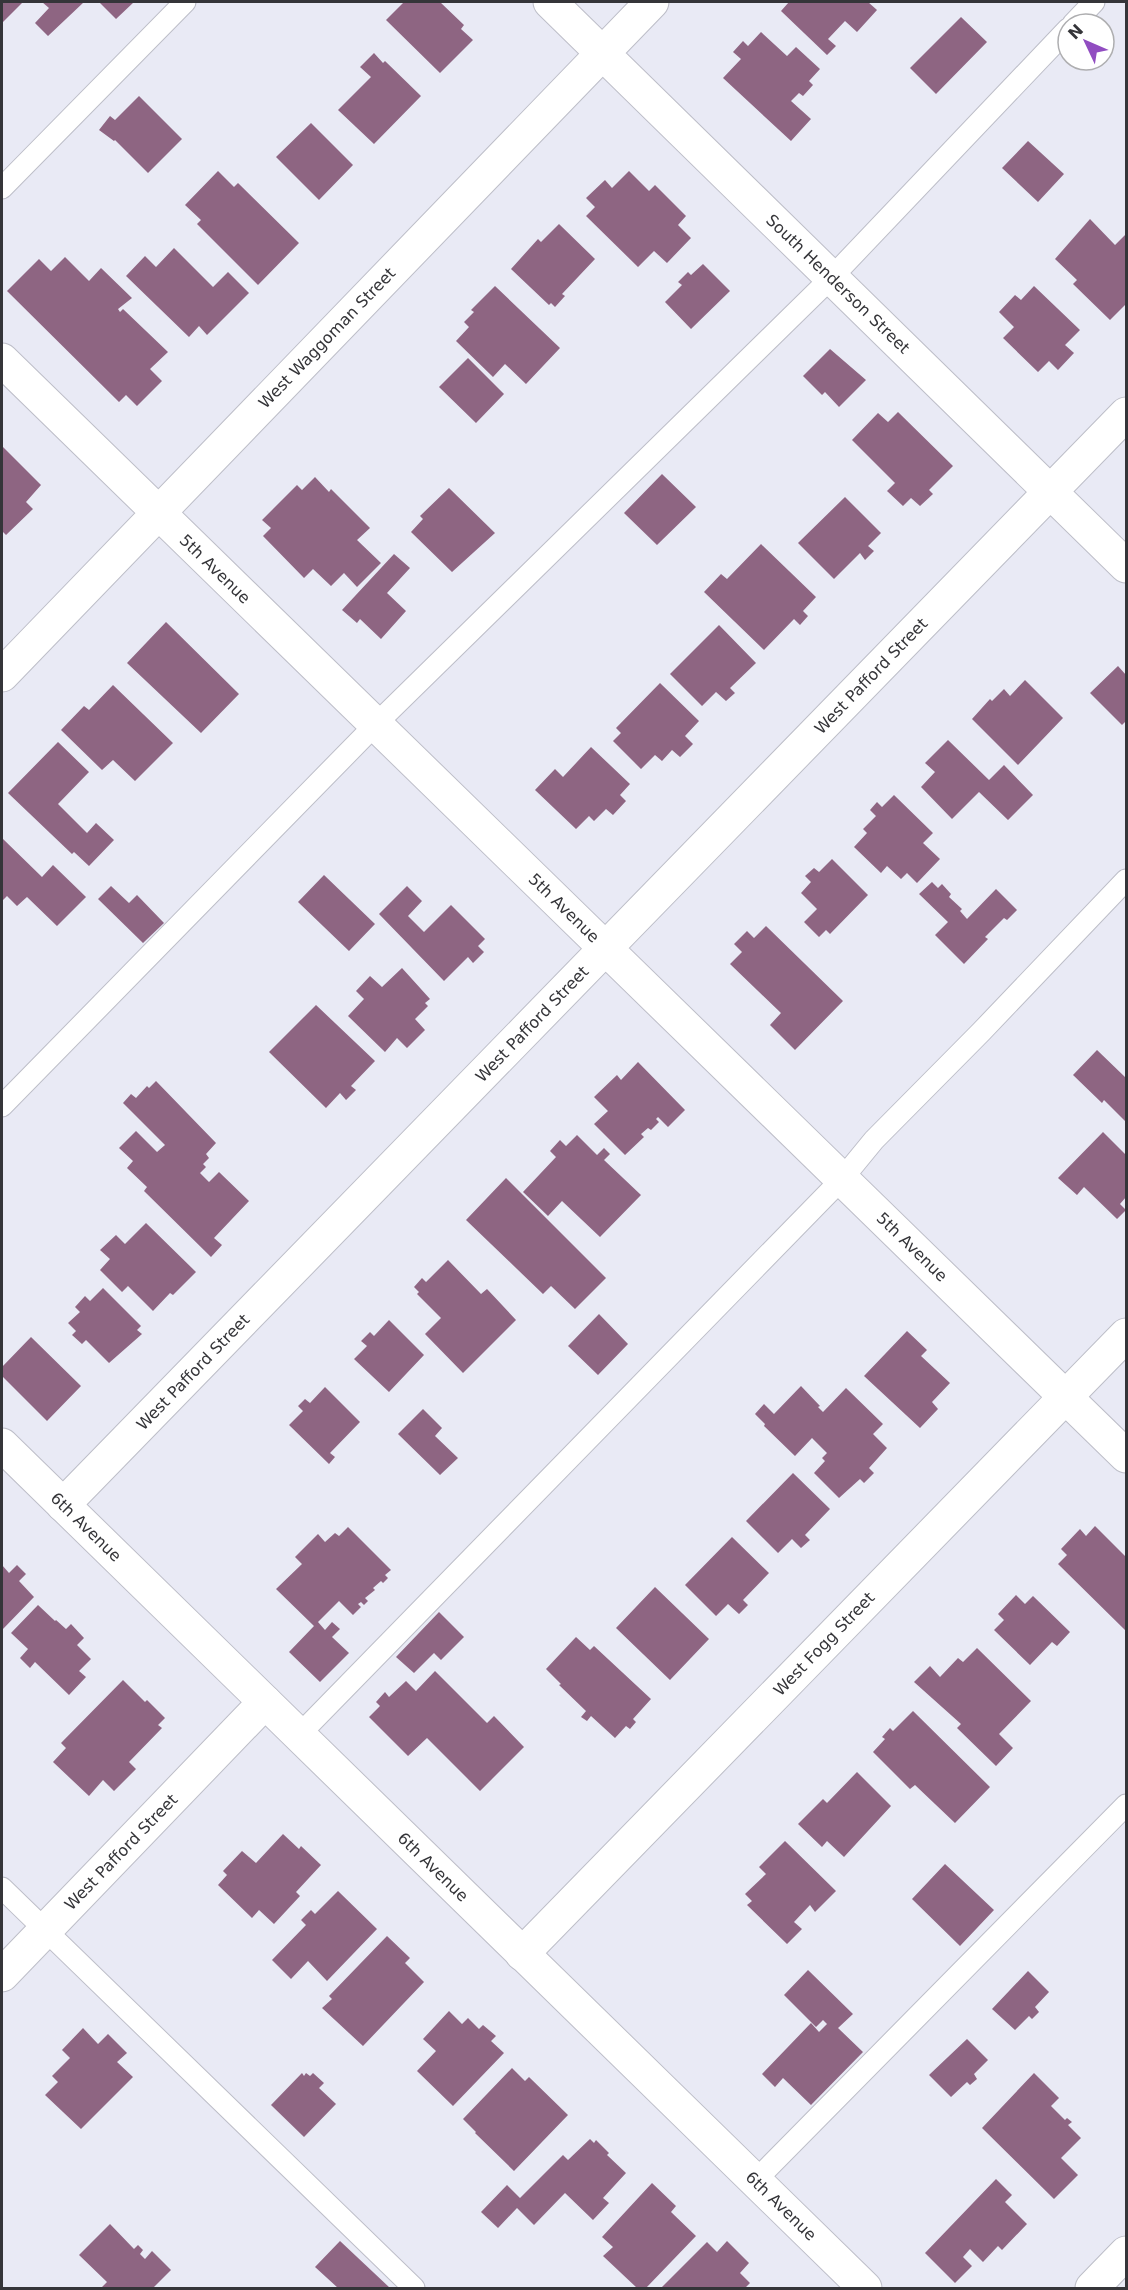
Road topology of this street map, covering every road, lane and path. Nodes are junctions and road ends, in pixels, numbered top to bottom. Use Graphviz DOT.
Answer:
graph roads {
  1 [pos="186,2"];
  2 [pos="550,2"];
  3 [pos="652,2"];
  4 [pos="1056,42"];
  5 [pos="603,53"];
  6 [pos="2,188"];
  7 [pos="832,277"];
  8 [pos="2,360"];
  9 [pos="1126,414"];
  10 [pos="1051,492"];
  11 [pos="158,513"];
  12 [pos="1126,566"];
  13 [pos="2,675"];
  14 [pos="376,724"];
  15 [pos="1126,880"];
  16 [pos="605,948"];
  17 [pos="2,1106"];
  18 [pos="842,1179"];
  19 [pos="1126,1335"];
  20 [pos="1066,1397"];
  21 [pos="2,1445"];
  22 [pos="1126,1456"];
  23 [pos="63,1505"];
  24 [pos="265,1702"];
  25 [pos="298,1736"];
  26 [pos="1126,1805"];
  27 [pos="2,1887"];
  28 [pos="45,1930"];
  29 [pos="522,1954"];
  30 [pos="2,1975"];
  31 [pos="755,2181"];
  32 [pos="1126,2253"];
  33 [pos="414,2289"];
  34 [pos="865,2289"];
  35 [pos="1092,2289"];
  1 -- 6 [label="lane"];
  2 -- 5 [label="street, South Henderson Street"];
  3 -- 5 [label="street, West Waggoman Street"];
  4 -- 7 [label="lane"];
  5 -- 7 [label="street, South Henderson Street"];
  5 -- 11 [label="street, West Waggoman Street"];
  7 -- 10 [label="street, South Henderson Street"];
  7 -- 14 [label="lane"];
  8 -- 11 [label="street, 5th Avenue"];
  9 -- 10 [label="street, West Pafford Street"];
  10 -- 12 [label="street, South Henderson Street"];
  10 -- 16 [label="street, West Pafford Street"];
  11 -- 13 [label="street, West Waggoman Street"];
  11 -- 14 [label="street, 5th Avenue"];
  14 -- 16 [label="street, 5th Avenue"];
  14 -- 17 [label="lane"];
  15 -- 18 [label="lane"];
  16 -- 18 [label="street, 5th Avenue"];
  16 -- 23 [label="street, West Pafford Street"];
  18 -- 20 [label="street, 5th Avenue"];
  18 -- 25 [label="lane"];
  19 -- 20 [label="street, West Fogg Street"];
  20 -- 22 [label="street, 5th Avenue"];
  20 -- 29 [label="street, West Fogg Street"];
  21 -- 23 [label="street, 6th Avenue"];
  23 -- 24 [label="street, 6th Avenue"];
  24 -- 25 [label="street, 6th Avenue"];
  24 -- 28 [label="street, West Pafford Street"];
  25 -- 29 [label="street, 6th Avenue"];
  26 -- 31 [label="lane"];
  27 -- 28 [label="lane"];
  28 -- 30 [label="street, West Pafford Street"];
  28 -- 33 [label="lane"];
  29 -- 31 [label="street, 6th Avenue"];
  31 -- 34 [label="street, 6th Avenue"];
  32 -- 35 [label="street"];
}
